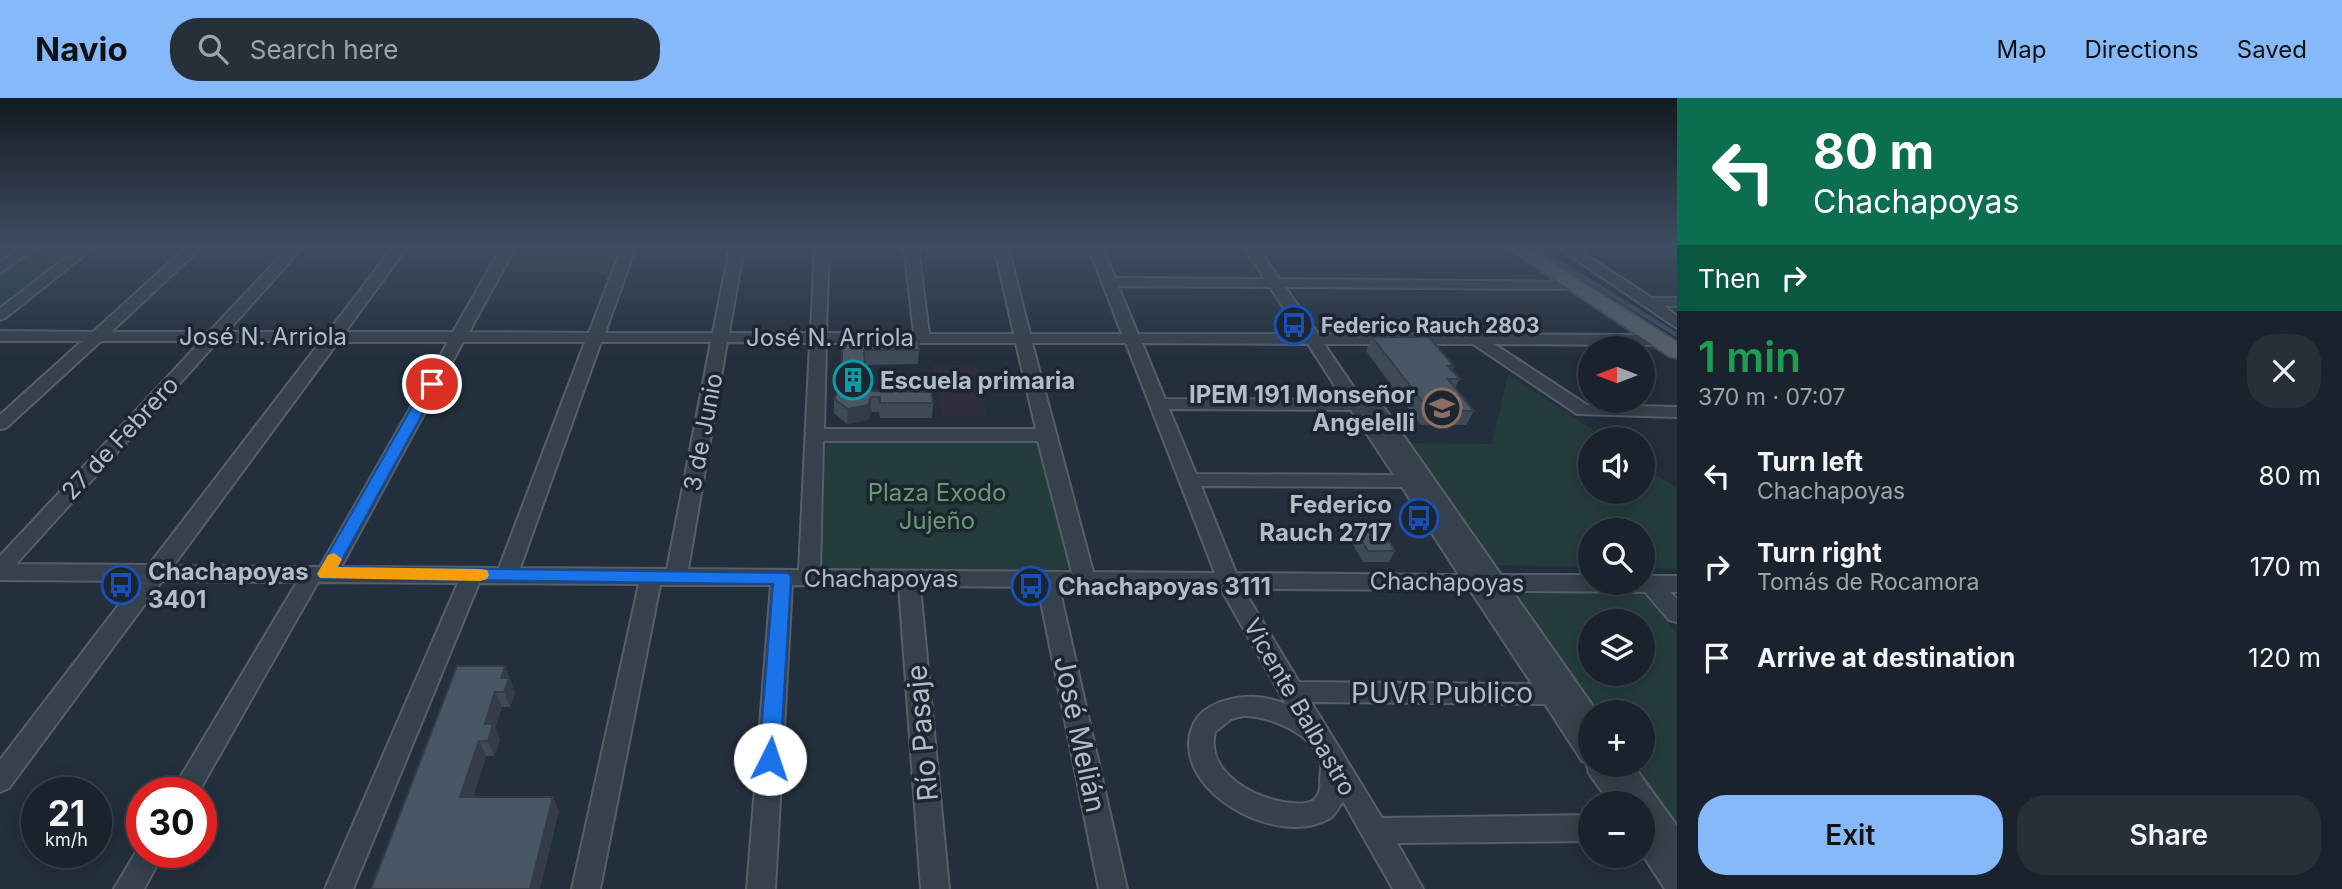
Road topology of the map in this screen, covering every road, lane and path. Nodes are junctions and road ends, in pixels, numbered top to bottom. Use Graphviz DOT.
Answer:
graph roads {
  1 [pos="1109,282"];
  2 [pos="41,283"];
  3 [pos="155,283"];
  4 [pos="263,283"];
  5 [pos="373,283"];
  6 [pos="488,283"];
  7 [pos="615,283"];
  8 [pos="731,283"];
  9 [pos="821,283"];
  10 [pos="915,283"];
  11 [pos="1010,283"];
  12 [pos="1268,283"];
  13 [pos="1283,283"];
  14 [pos="1572,283"];
  15 [pos="1623,283"];
  16 [pos="1575,285"];
  17 [pos="1648,302"];
  18 [pos="1677,302"];
  19 [pos="0,315"];
  20 [pos="1677,323"];
  21 [pos="0,335"];
  22 [pos="97,335"];
  23 [pos="214,336"];
  24 [pos="333,336"];
  25 [pos="458,336"];
  26 [pos="596,336"];
  27 [pos="721,337"];
  28 [pos="819,337"];
  29 [pos="922,337"];
  30 [pos="1024,338"];
  31 [pos="1319,338"];
  32 [pos="1474,338"];
  33 [pos="1134,339"];
  34 [pos="1669,346"];
  35 [pos="1159,404"];
  36 [pos="1365,405"];
  37 [pos="1677,412"];
  38 [pos="0,424"];
  39 [pos="815,435"];
  40 [pos="1046,435"];
  41 [pos="1191,480"];
  42 [pos="1417,481"];
  43 [pos="0,570"];
  44 [pos="156,573"];
  45 [pos="319,574"];
  46 [pos="472,575"];
  47 [pos="507,575"];
  48 [pos="651,576"];
  49 [pos="676,576"];
  50 [pos="782,577"];
  51 [pos="809,577"];
  52 [pos="909,578"];
  53 [pos="1229,579"];
  54 [pos="1047,580"];
  55 [pos="1085,580"];
  56 [pos="1485,582"];
  57 [pos="1578,583"];
  58 [pos="1655,584"];
  59 [pos="1677,584"];
  60 [pos="1655,589"];
  61 [pos="1677,614"];
  62 [pos="1291,692"];
  63 [pos="1550,694"];
  64 [pos="1578,706"];
  65 [pos="1578,734"];
  66 [pos="1324,748"];
  67 [pos="194,777"];
  68 [pos="1627,777"];
  69 [pos="0,780"];
  70 [pos="1578,828"];
  71 [pos="1373,831"];
  72 [pos="1655,849"];
  73 [pos="1677,849"];
  74 [pos="140,868"];
  75 [pos="1677,883"];
  76 [pos="128,889"];
  77 [pos="339,889"];
  78 [pos="586,889"];
  79 [pos="761,889"];
  80 [pos="934,889"];
  81 [pos="1113,889"];
  82 [pos="1409,889"];
  1 -- 33 [label="street, Vicente Balbastro"];
  2 -- 19 [label="street"];
  3 -- 22 [label="street"];
  4 -- 23 [label="street, 27 de Febrero"];
  5 -- 24 [label="street"];
  6 -- 25 [label="street"];
  7 -- 26 [label="street"];
  8 -- 27 [label="street, 3 de Junio"];
  9 -- 28 [label="street"];
  10 -- 29 [label="street"];
  11 -- 30 [label="street"];
  12 -- 13 [label="street"];
  13 -- 16 [label="street"];
  13 -- 31 [label="street"];
  14 -- 16 [label="main road"];
  15 -- 17 [label="street"];
  16 -- 34 [label="main road"];
  17 -- 18 [label="street"];
  17 -- 20 [label="street"];
  21 -- 22 [label="street, José N. Arriola"];
  22 -- 23 [label="street, José N. Arriola"];
  22 -- 38 [label="street"];
  23 -- 24 [label="street, José N. Arriola"];
  23 -- 43 [label="street, 27 de Febrero"];
  24 -- 25 [label="street, José N. Arriola"];
  24 -- 44 [label="street"];
  25 -- 26 [label="street, José N. Arriola"];
  25 -- 45 [label="street"];
  26 -- 27 [label="street, José N. Arriola"];
  26 -- 47 [label="street"];
  27 -- 28 [label="street, José N. Arriola"];
  27 -- 49 [label="street, 3 de Junio"];
  28 -- 29 [label="street, José N. Arriola"];
  28 -- 39 [label="street"];
  29 -- 30 [label="street, José N. Arriola"];
  30 -- 33 [label="street, José N. Arriola"];
  30 -- 40 [label="street"];
  31 -- 32 [label="street, José N. Arriola"];
  31 -- 33 [label="street, José N. Arriola"];
  31 -- 36 [label="street"];
  32 -- 34 [label="street, José N. Arriola"];
  32 -- 37 [label="street"];
  33 -- 35 [label="street, Vicente Balbastro"];
  35 -- 36 [label="street"];
  35 -- 41 [label="street, Vicente Balbastro"];
  36 -- 42 [label="street"];
  39 -- 40 [label="street"];
  39 -- 51 [label="street"];
  40 -- 55 [label="street"];
  41 -- 42 [label="street"];
  41 -- 53 [label="street, Vicente Balbastro"];
  42 -- 56 [label="street"];
  43 -- 44 [label="street, Chachapoyas"];
  44 -- 45 [label="street, Chachapoyas"];
  44 -- 69 [label="street"];
  45 -- 46 [label="street, Chachapoyas"];
  45 -- 67 [label="street"];
  46 -- 47 [label="street, Chachapoyas"];
  46 -- 77 [label="street"];
  47 -- 48 [label="street, Chachapoyas"];
  48 -- 49 [label="street, Chachapoyas"];
  48 -- 78 [label="street"];
  49 -- 50 [label="street, Chachapoyas"];
  50 -- 51 [label="street, Chachapoyas"];
  50 -- 79 [label="street"];
  51 -- 52 [label="street, Chachapoyas"];
  52 -- 54 [label="street, Chachapoyas"];
  52 -- 80 [label="street, Río Pasaje"];
  53 -- 55 [label="street, Chachapoyas"];
  53 -- 56 [label="street, Chachapoyas"];
  53 -- 62 [label="street, Vicente Balbastro"];
  54 -- 55 [label="street, Chachapoyas"];
  54 -- 81 [label="street, José Melián"];
  56 -- 57 [label="street, Chachapoyas"];
  56 -- 63 [label="street"];
  56 -- 64 [label="street"];
  58 -- 59 [label="street, Chachapoyas"];
  60 -- 61 [label="street"];
  62 -- 63 [label="street, PUVR Publico"];
  62 -- 66 [label="street, Vicente Balbastro"];
  63 -- 65 [label="street"];
  66 -- 66 [label="street"];
  66 -- 71 [label="street, Vicente Balbastro"];
  68 -- 73 [label="street"];
  70 -- 71 [label="street"];
  71 -- 82 [label="street, Vicente Balbastro"];
  72 -- 75 [label="street"];
  74 -- 76 [label="street"];
}
